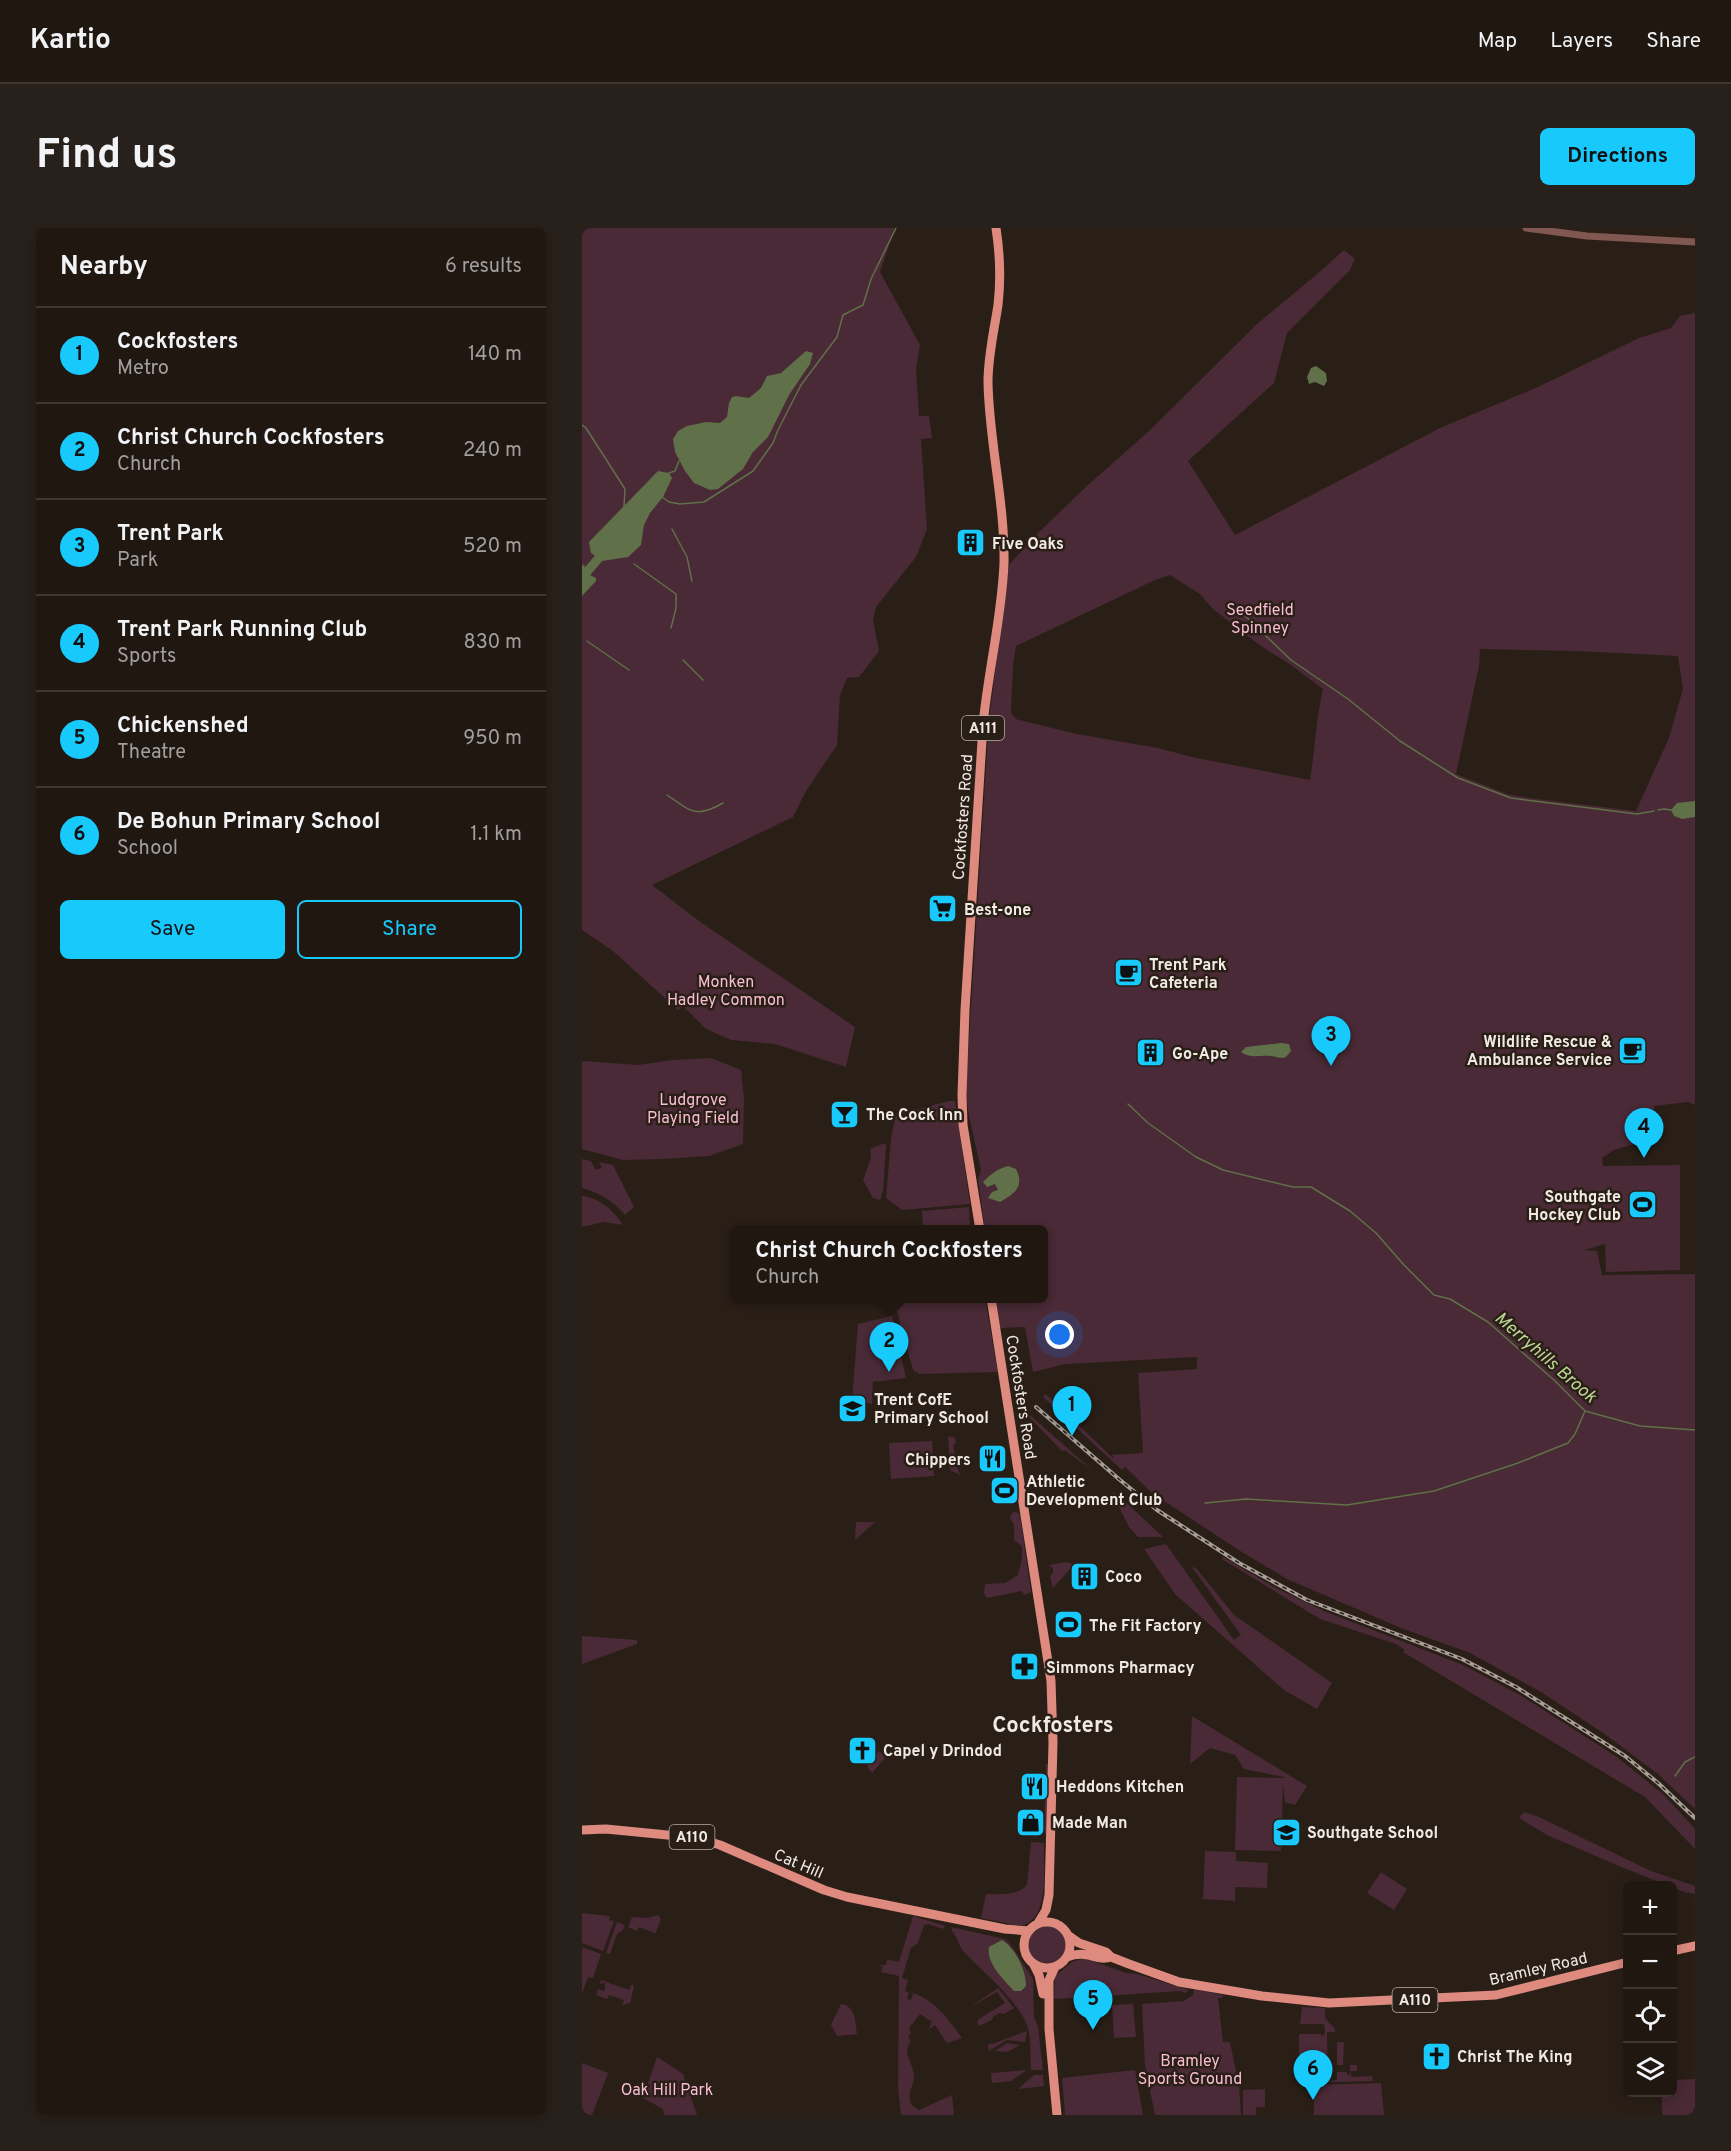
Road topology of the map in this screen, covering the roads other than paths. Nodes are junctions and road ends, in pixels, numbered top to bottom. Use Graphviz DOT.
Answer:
graph roads {
  1 [pos="996,228"];
  2 [pos="1526,228"];
  3 [pos="1695,242"];
  4 [pos="979,1225"];
  5 [pos="992,1303"];
  6 [pos="582,1830"];
  7 [pos="1049,1894"];
  8 [pos="1038,1923"];
  9 [pos="1060,1925"];
  10 [pos="1005,1929"];
  11 [pos="1029,1930"];
  12 [pos="1069,1936"];
  13 [pos="1695,1946"];
  14 [pos="1024,1950"];
  15 [pos="1677,1950"];
  16 [pos="1067,1957"];
  17 [pos="1111,1957"];
  18 [pos="1033,1963"];
  19 [pos="1623,1963"];
  20 [pos="1055,1967"];
  21 [pos="1049,2029"];
  22 [pos="1057,2115"];
  1 -- 4 [label="main road, Cockfosters Road / A111"];
  2 -- 3 [label="street"];
  5 -- 7 [label="main road, Cockfosters Road"];
  6 -- 10 [label="main road, Cat Hill / A110"];
  7 -- 8 [label="main road, Cockfosters Road"];
  7 -- 9 [label="main road, Cockfosters Road"];
  8 -- 9 [label="main road"];
  8 -- 11 [label="main road"];
  9 -- 12 [label="main road"];
  10 -- 11 [label="main road, Cat Hill / A110"];
  10 -- 14 [label="main road"];
  11 -- 14 [label="main road"];
  12 -- 16 [label="main road"];
  12 -- 17 [label="main road, Bramley Road / A110"];
  13 -- 15 [label="main road"];
  14 -- 18 [label="main road"];
  16 -- 17 [label="main road, Bramley Road / A110"];
  16 -- 20 [label="main road"];
  17 -- 19 [label="main road, Bramley Road / A110"];
  18 -- 20 [label="main road"];
  18 -- 21 [label="main road"];
  20 -- 21 [label="main road"];
  21 -- 22 [label="main road"];
}
